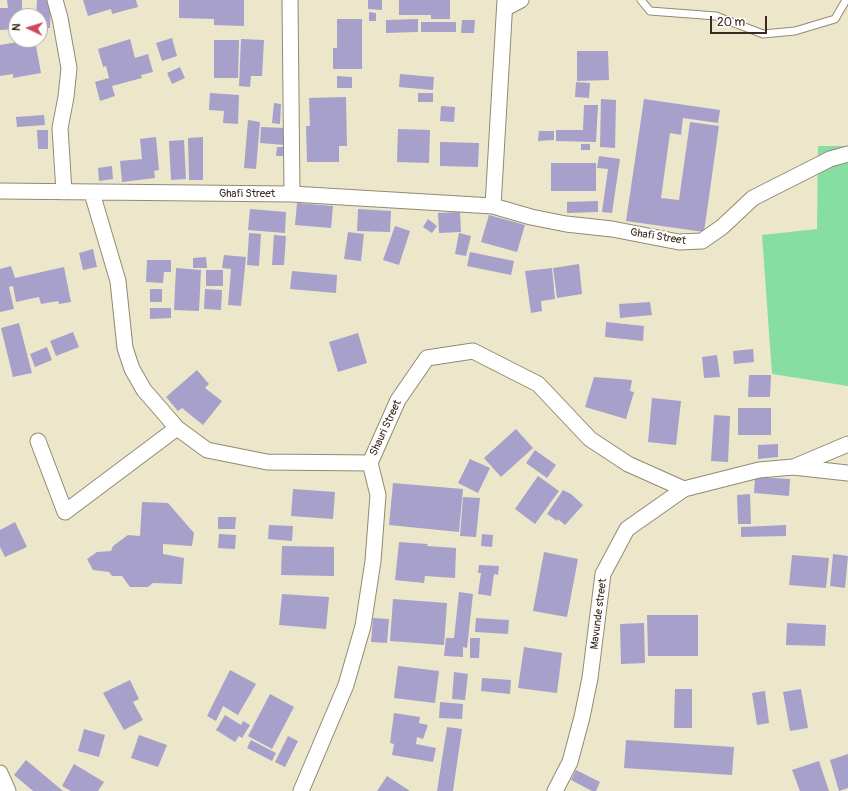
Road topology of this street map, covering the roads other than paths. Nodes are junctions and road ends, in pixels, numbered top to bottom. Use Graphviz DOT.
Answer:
graph roads {
  1 [pos="55,0"];
  2 [pos="290,0"];
  3 [pos="521,0"];
  4 [pos="641,0"];
  5 [pos="846,0"];
  6 [pos="505,4"];
  7 [pos="848,154"];
  8 [pos="0,191"];
  9 [pos="64,192"];
  10 [pos="92,193"];
  11 [pos="292,194"];
  12 [pos="493,206"];
  13 [pos="177,428"];
  14 [pos="38,442"];
  15 [pos="848,444"];
  16 [pos="370,463"];
  17 [pos="793,467"];
  18 [pos="848,473"];
  19 [pos="684,489"];
  20 [pos="0,773"];
  21 [pos="8,791"];
  22 [pos="301,791"];
  23 [pos="555,791"];
  1 -- 9 [label="street"];
  2 -- 11 [label="street"];
  3 -- 6 [label="street"];
  4 -- 5 [label="lane"];
  6 -- 12 [label="street"];
  7 -- 12 [label="street, Ghafi Street"];
  8 -- 9 [label="street, Ghafi Street"];
  9 -- 10 [label="street, Ghafi Street"];
  10 -- 11 [label="street, Ghafi Street"];
  10 -- 13 [label="street, Shauri Street"];
  11 -- 12 [label="street, Ghafi Street"];
  13 -- 14 [label="street"];
  13 -- 16 [label="street, Shauri Street"];
  15 -- 17 [label="street"];
  16 -- 19 [label="street, Shauri Street"];
  16 -- 22 [label="street"];
  17 -- 18 [label="street, Mavunde street"];
  17 -- 19 [label="street, Mavunde street"];
  19 -- 23 [label="street, Mavunde street"];
  20 -- 21 [label="street"];
}
